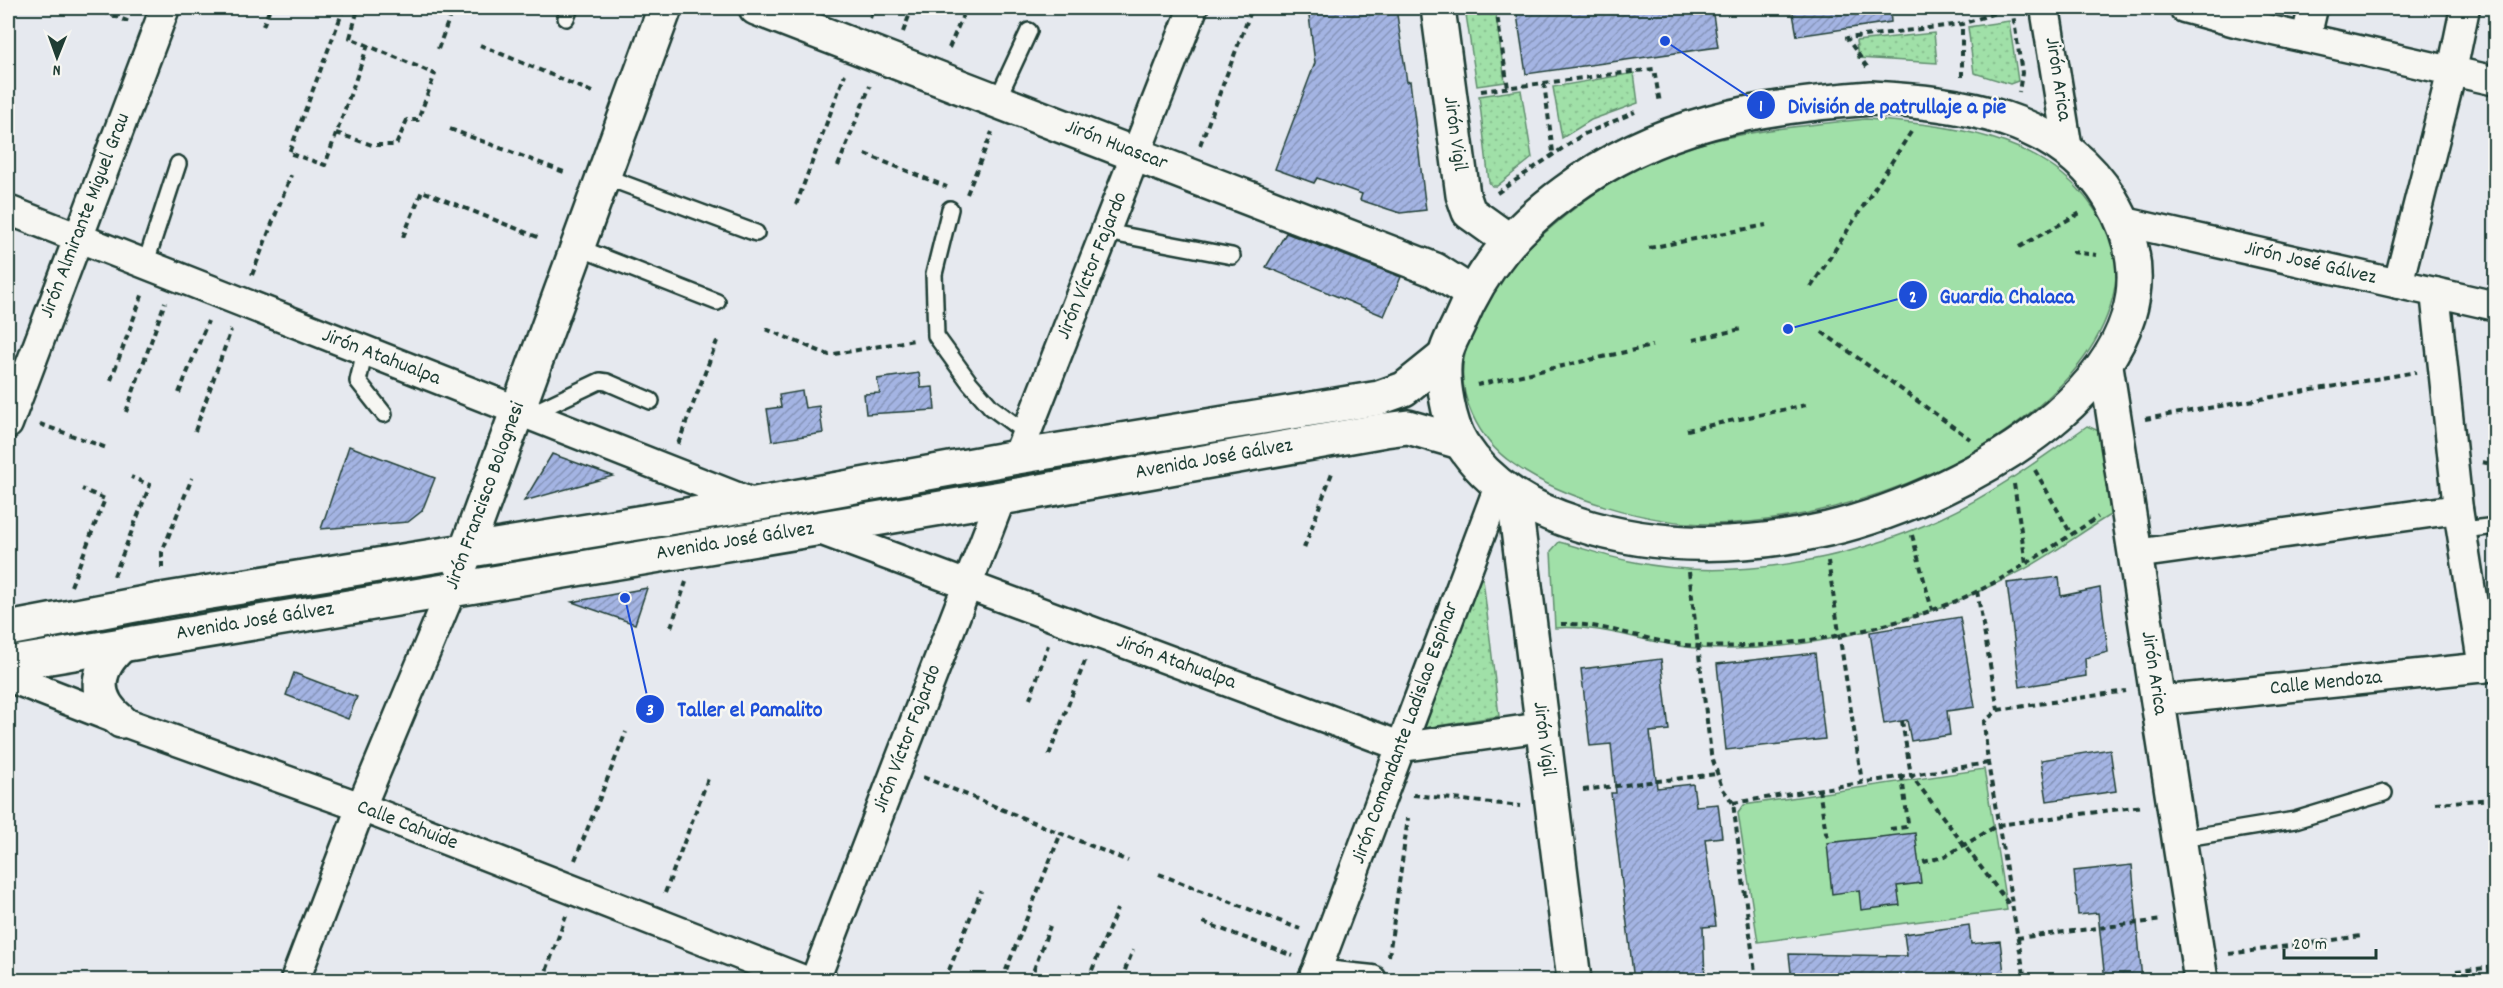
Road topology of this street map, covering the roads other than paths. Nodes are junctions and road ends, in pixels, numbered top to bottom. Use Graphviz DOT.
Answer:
graph roads {
  1 [pos="665,8"];
  2 [pos="756,8"];
  3 [pos="1193,8"];
  4 [pos="1438,8"];
  5 [pos="2045,8"];
  6 [pos="2184,8"];
  7 [pos="2313,8"];
  8 [pos="2465,8"];
  9 [pos="160,20"];
  10 [pos="1029,31"];
  11 [pos="2306,38"];
  12 [pos="2452,71"];
  13 [pos="2496,81"];
  14 [pos="1000,102"];
  15 [pos="2068,150"];
  16 [pos="1137,155"];
  17 [pos="178,164"];
  18 [pos="603,176"];
  19 [pos="950,209"];
  20 [pos="8,210"];
  21 [pos="2125,222"];
  22 [pos="1106,232"];
  23 [pos="756,233"];
  24 [pos="78,238"];
  25 [pos="1508,240"];
  26 [pos="577,247"];
  27 [pos="1232,256"];
  28 [pos="157,270"];
  29 [pos="2398,284"];
  30 [pos="2435,292"];
  31 [pos="1471,293"];
  32 [pos="717,302"];
  33 [pos="2496,306"];
  34 [pos="365,351"];
  35 [pos="1445,356"];
  36 [pos="2106,366"];
  37 [pos="651,400"];
  38 [pos="522,413"];
  39 [pos="384,414"];
  40 [pos="9,418"];
  41 [pos="1460,442"];
  42 [pos="1022,445"];
  43 [pos="1506,492"];
  44 [pos="1001,498"];
  45 [pos="755,504"];
  46 [pos="2460,519"];
  47 [pos="2496,526"];
  48 [pos="818,529"];
  49 [pos="466,549"];
  50 [pos="2135,554"];
  51 [pos="967,585"];
  52 [pos="452,589"];
  53 [pos="8,629"];
  54 [pos="122,645"];
  55 [pos="8,664"];
  56 [pos="2489,667"];
  57 [pos="8,677"];
  58 [pos="2146,695"];
  59 [pos="121,721"];
  60 [pos="1542,728"];
  61 [pos="1403,747"];
  62 [pos="2384,793"];
  63 [pos="361,807"];
  64 [pos="2180,839"];
  65 [pos="1319,965"];
  66 [pos="2199,970"];
  67 [pos="295,981"];
  68 [pos="804,981"];
  69 [pos="815,981"];
  70 [pos="1372,981"];
  71 [pos="1574,981"];
  1 -- 18 [label="main road, Jirón Francisco Bolognesi"];
  2 -- 14 [label="main road, Jirón Huascar"];
  3 -- 16 [label="street, Jirón Víctor Fajardo"];
  4 -- 25 [label="main road, Jirón Vigil"];
  5 -- 15 [label="street, Jirón Arica"];
  6 -- 11 [label="street"];
  7 -- 11 [label="street"];
  8 -- 12 [label="street"];
  9 -- 24 [label="street, Jirón Almirante Miguel Grau"];
  10 -- 14 [label="lane"];
  11 -- 12 [label="street"];
  12 -- 13 [label="street"];
  12 -- 29 [label="street"];
  14 -- 16 [label="main road, Jirón Huascar"];
  15 -- 21 [label="main road"];
  15 -- 25 [label="main road"];
  16 -- 22 [label="street, Jirón Víctor Fajardo"];
  16 -- 31 [label="main road, Jirón Huascar"];
  17 -- 28 [label="lane"];
  18 -- 23 [label="lane"];
  18 -- 26 [label="main road, Jirón Francisco Bolognesi"];
  19 -- 42 [label="lane"];
  20 -- 24 [label="street, Jirón Atahualpa"];
  21 -- 29 [label="street, Jirón José Gálvez"];
  21 -- 36 [label="main road"];
  22 -- 27 [label="lane"];
  22 -- 42 [label="street, Jirón Víctor Fajardo"];
  24 -- 28 [label="street, Jirón Atahualpa"];
  24 -- 40 [label="street, Jirón Almirante Miguel Grau"];
  25 -- 31 [label="main road"];
  26 -- 32 [label="lane"];
  26 -- 38 [label="main road, Jirón Francisco Bolognesi"];
  28 -- 34 [label="street, Jirón Atahualpa"];
  29 -- 30 [label="street, Jirón José Gálvez"];
  30 -- 33 [label="street, Jirón José Gálvez"];
  30 -- 46 [label="street"];
  31 -- 35 [label="main road"];
  34 -- 38 [label="street, Jirón Atahualpa"];
  34 -- 39 [label="lane"];
  35 -- 41 [label="main road"];
  35 -- 42 [label="main road, Avenida José Gálvez"];
  36 -- 43 [label="main road"];
  36 -- 50 [label="main road, Jirón Arica"];
  37 -- 38 [label="lane"];
  38 -- 45 [label="street, Jirón Atahualpa"];
  38 -- 49 [label="main road, Jirón Francisco Bolognesi"];
  41 -- 43 [label="main road"];
  41 -- 44 [label="main road, Avenida José Gálvez"];
  42 -- 45 [label="main road, Avenida José Gálvez"];
  43 -- 60 [label="main road, Jirón Vigil"];
  43 -- 61 [label="street, Jirón Comandante Ladislao Espinar"];
  44 -- 48 [label="main road, Avenida José Gálvez"];
  44 -- 51 [label="street, Jirón Víctor Fajardo"];
  45 -- 49 [label="main road, Avenida José Gálvez"];
  46 -- 47 [label="lane"];
  46 -- 50 [label="street"];
  46 -- 56 [label="street"];
  48 -- 51 [label="street, Jirón Atahualpa"];
  48 -- 52 [label="main road, Avenida José Gálvez"];
  49 -- 52 [label="main road, Jirón Francisco Bolognesi"];
  49 -- 53 [label="main road, Avenida José Gálvez"];
  50 -- 58 [label="main road, Jirón Arica"];
  51 -- 61 [label="street, Jirón Atahualpa"];
  51 -- 69 [label="street, Jirón Víctor Fajardo"];
  52 -- 54 [label="main road, Avenida José Gálvez"];
  52 -- 63 [label="street, Jirón Francisco Bolognesi"];
  54 -- 55 [label="main road, Avenida José Gálvez"];
  54 -- 59 [label="main road"];
  56 -- 58 [label="street, Calle Mendoza"];
  57 -- 59 [label="street, Calle Cahuide"];
  58 -- 64 [label="main road, Jirón Arica"];
  59 -- 63 [label="street, Calle Cahuide"];
  60 -- 61 [label="street, Jirón Atahualpa"];
  60 -- 71 [label="main road, Jirón Vigil"];
  61 -- 65 [label="street, Jirón Comandante Ladislao Espinar"];
  62 -- 64 [label="lane"];
  63 -- 67 [label="street, Jirón Francisco Bolognesi"];
  63 -- 68 [label="street, Calle Cahuide"];
  64 -- 66 [label="main road, Jirón Arica"];
  65 -- 70 [label="street"];
}
